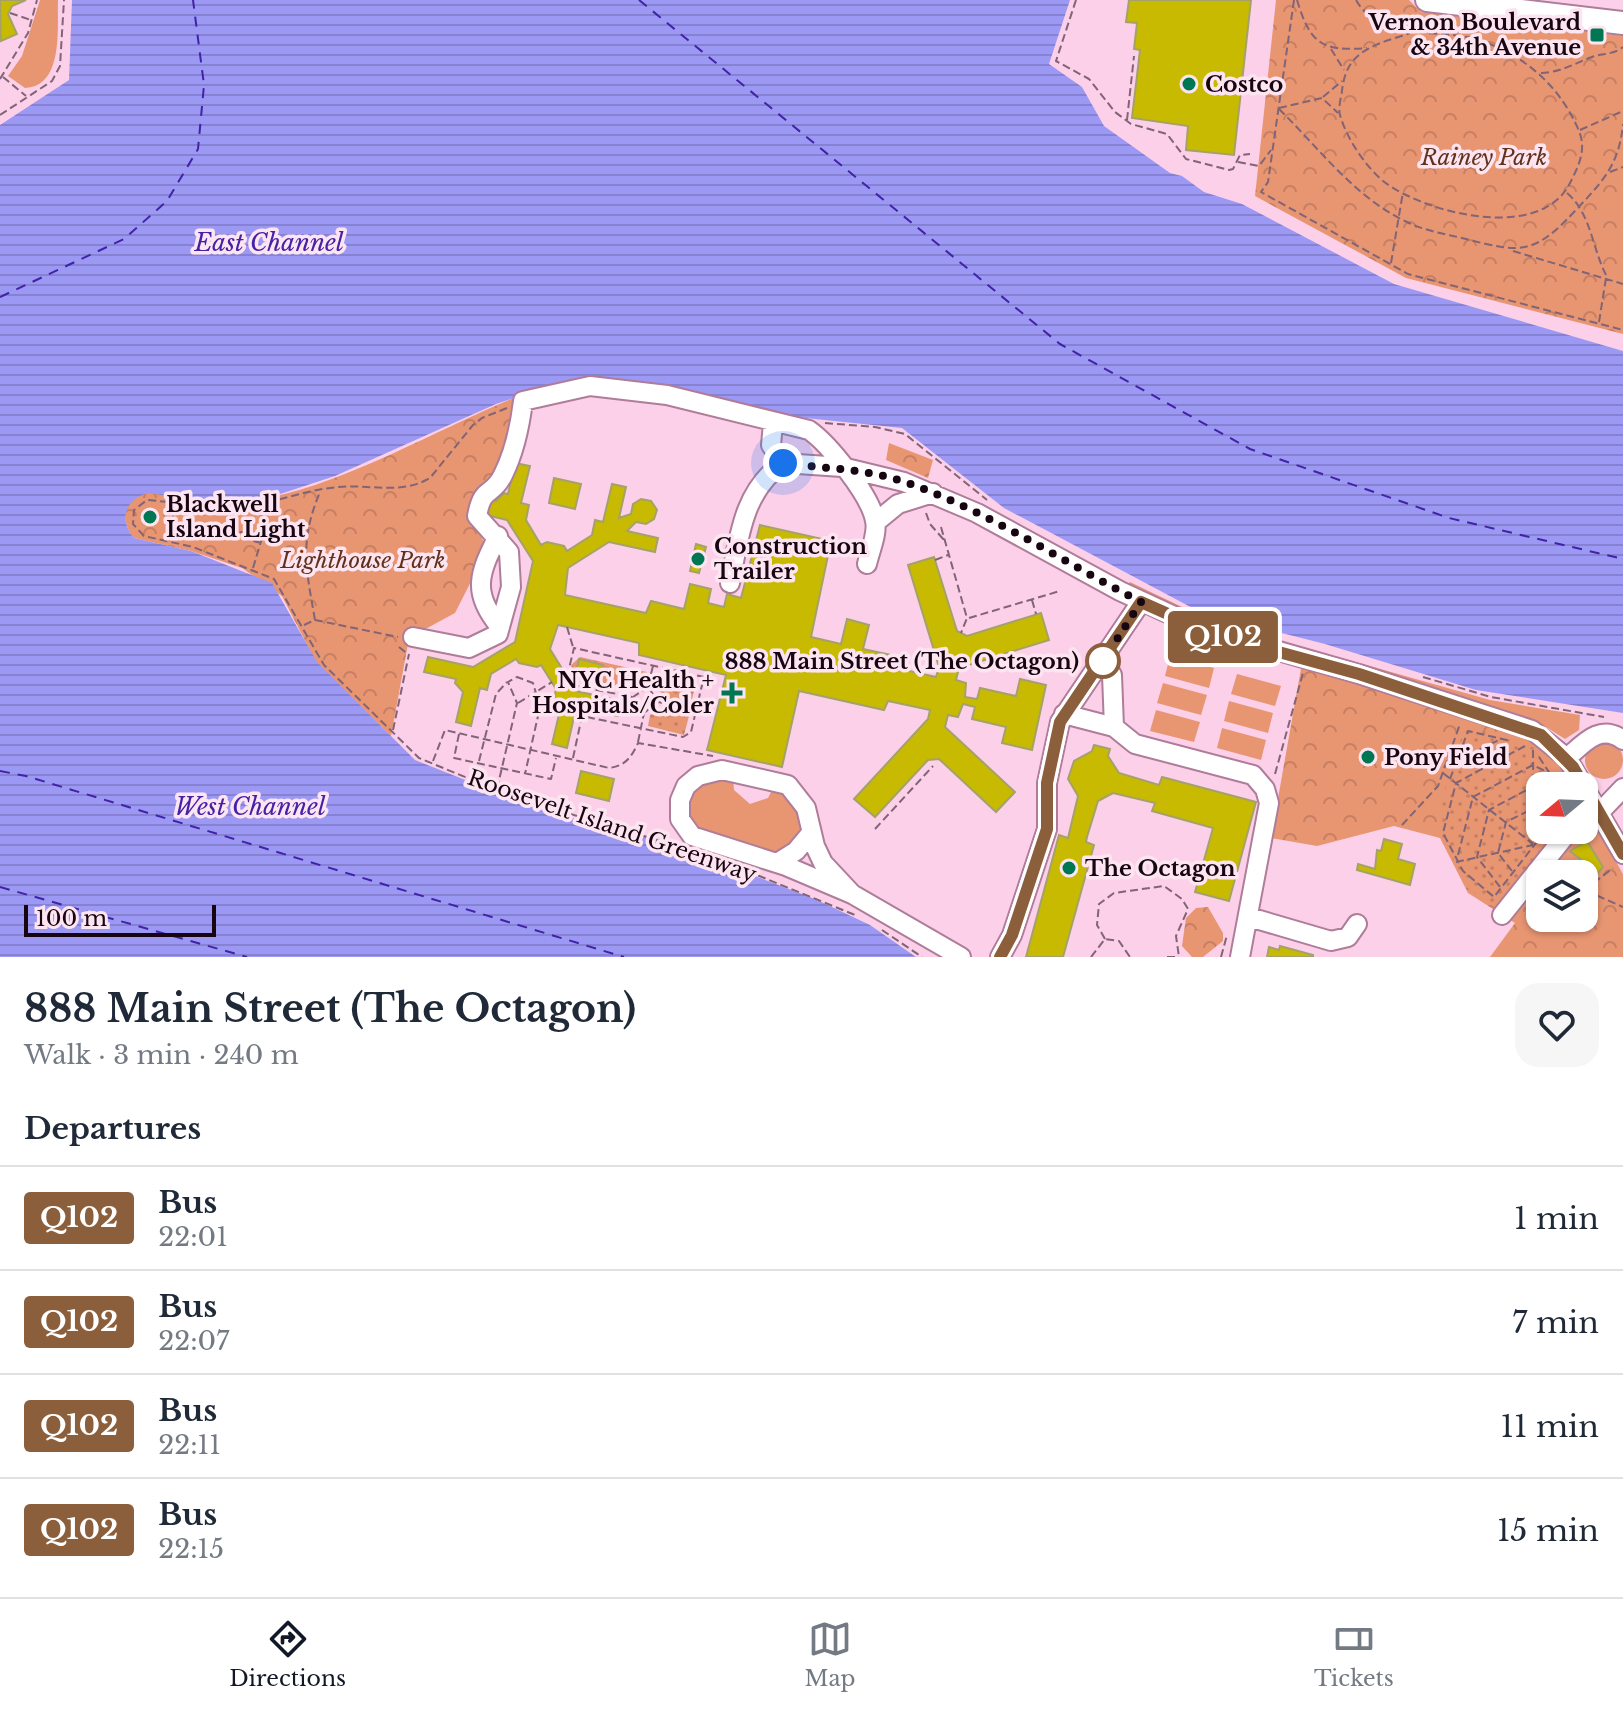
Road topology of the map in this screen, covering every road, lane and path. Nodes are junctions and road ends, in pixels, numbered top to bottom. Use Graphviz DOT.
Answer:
graph roads {
  1 [pos="37,0"];
  2 [pos="64,0"];
  3 [pos="1076,0"];
  4 [pos="1296,0"];
  5 [pos="1356,0"];
  6 [pos="1427,0"];
  7 [pos="10,13"];
  8 [pos="31,20"];
  9 [pos="1623,23"];
  10 [pos="1410,33"];
  11 [pos="1623,47"];
  12 [pos="1330,48"];
  13 [pos="1368,48"];
  14 [pos="1134,56"];
  15 [pos="1344,70"];
  16 [pos="1540,73"];
  17 [pos="1,78"];
  18 [pos="1343,80"];
  19 [pos="27,97"];
  20 [pos="1322,98"];
  21 [pos="1278,108"];
  22 [pos="1623,111"];
  23 [pos="1339,113"];
  24 [pos="0,115"];
  25 [pos="1127,121"];
  26 [pos="1623,124"];
  27 [pos="1579,131"];
  28 [pos="1623,132"];
  29 [pos="1272,149"];
  30 [pos="1250,154"];
  31 [pos="1237,162"];
  32 [pos="1623,167"];
  33 [pos="1609,172"];
  34 [pos="1403,192"];
  35 [pos="1566,192"];
  36 [pos="1581,205"];
  37 [pos="1397,218"];
  38 [pos="1511,250"];
  39 [pos="1391,265"];
  40 [pos="1606,277"];
  41 [pos="1623,284"];
  42 [pos="1599,324"];
  43 [pos="1623,330"];
  44 [pos="523,401"];
  45 [pos="764,421"];
  46 [pos="817,422"];
  47 [pos="783,463"];
  48 [pos="842,467"];
  49 [pos="320,491"];
  50 [pos="929,500"];
  51 [pos="263,502"];
  52 [pos="175,503"];
  53 [pos="994,505"];
  54 [pos="876,522"];
  55 [pos="941,527"];
  56 [pos="249,533"];
  57 [pos="263,534"];
  58 [pos="498,536"];
  59 [pos="248,539"];
  60 [pos="169,541"];
  61 [pos="945,541"];
  62 [pos="261,543"];
  63 [pos="949,555"];
  64 [pos="935,560"];
  65 [pos="867,564"];
  66 [pos="252,570"];
  67 [pos="730,583"];
  68 [pos="1060,591"];
  69 [pos="1031,599"];
  70 [pos="1141,602"];
  71 [pos="1036,614"];
  72 [pos="967,618"];
  73 [pos="315,620"];
  74 [pos="303,626"];
  75 [pos="500,627"];
  76 [pos="567,627"];
  77 [pos="961,633"];
  78 [pos="411,646"];
  79 [pos="574,648"];
  80 [pos="1103,661"];
  81 [pos="653,666"];
  82 [pos="1303,671"];
  83 [pos="567,677"];
  84 [pos="1421,677"];
  85 [pos="508,682"];
  86 [pos="552,682"];
  87 [pos="572,685"];
  88 [pos="648,687"];
  89 [pos="537,691"];
  90 [pos="633,697"];
  91 [pos="658,702"];
  92 [pos="517,703"];
  93 [pos="696,710"];
  94 [pos="644,713"];
  95 [pos="1064,714"];
  96 [pos="1608,718"];
  97 [pos="1462,719"];
  98 [pos="1114,727"];
  99 [pos="641,728"];
  100 [pos="393,731"];
  101 [pos="460,733"];
  102 [pos="1501,738"];
  103 [pos="485,739"];
  104 [pos="1622,739"];
  105 [pos="638,743"];
  106 [pos="507,744"];
  107 [pos="1527,745"];
  108 [pos="1533,747"];
  109 [pos="531,750"];
  110 [pos="557,756"];
  111 [pos="715,757"];
  112 [pos="1567,758"];
  113 [pos="573,760"];
  114 [pos="1457,761"];
  115 [pos="432,763"];
  116 [pos="478,763"];
  117 [pos="1533,765"];
  118 [pos="933,766"];
  119 [pos="502,768"];
  120 [pos="1533,772"];
  121 [pos="1547,772"];
  122 [pos="1548,772"];
  123 [pos="1573,772"];
  124 [pos="1443,773"];
  125 [pos="525,774"];
  126 [pos="1450,779"];
  127 [pos="1456,783"];
  128 [pos="1623,788"];
  129 [pos="1265,789"];
  130 [pos="497,790"];
  131 [pos="1526,790"];
  132 [pos="1473,797"];
  133 [pos="1598,808"];
  134 [pos="1489,810"];
  135 [pos="1526,812"];
  136 [pos="1506,822"];
  137 [pos="1598,824"];
  138 [pos="1402,825"];
  139 [pos="875,829"];
  140 [pos="811,833"];
  141 [pos="1559,844"];
  142 [pos="1534,845"];
  143 [pos="684,848"];
  144 [pos="1541,850"];
  145 [pos="1498,853"];
  146 [pos="1458,857"];
  147 [pos="1477,857"];
  148 [pos="1618,861"];
  149 [pos="1458,862"];
  150 [pos="777,863"];
  151 [pos="740,868"];
  152 [pos="1513,872"];
  153 [pos="1598,879"];
  154 [pos="1501,888"];
  155 [pos="852,894"];
  156 [pos="1598,896"];
  157 [pos="1623,907"];
  158 [pos="1502,915"];
  159 [pos="859,917"];
  160 [pos="1249,917"];
  161 [pos="1357,924"];
  162 [pos="879,928"];
  163 [pos="1105,939"];
  164 [pos="922,957"];
  165 [pos="961,957"];
  166 [pos="1000,957"];
  167 [pos="1091,957"];
  168 [pos="1130,957"];
  169 [pos="1167,957"];
  170 [pos="1177,957"];
  171 [pos="1240,957"];
  1 -- 8 [label="path"];
  2 -- 19 [label="path"];
  3 -- 25 [label="path"];
  4 -- 12 [label="path"];
  4 -- 21 [label="path"];
  5 -- 10 [label="path"];
  6 -- 9 [label="main road"];
  7 -- 8 [label="path"];
  8 -- 17 [label="path"];
  10 -- 13 [label="path"];
  10 -- 16 [label="path"];
  11 -- 16 [label="path"];
  12 -- 13 [label="path"];
  12 -- 15 [label="path"];
  13 -- 15 [label="path"];
  14 -- 25 [label="path"];
  15 -- 18 [label="path"];
  16 -- 27 [label="path"];
  17 -- 19 [label="path"];
  18 -- 20 [label="path"];
  18 -- 23 [label="path"];
  19 -- 24 [label="path"];
  20 -- 21 [label="path"];
  20 -- 23 [label="path"];
  21 -- 29 [label="path"];
  21 -- 37 [label="path"];
  22 -- 27 [label="path"];
  23 -- 34 [label="path"];
  25 -- 31 [label="path"];
  26 -- 28 [label="path"];
  27 -- 35 [label="path"];
  28 -- 33 [label="path"];
  29 -- 31 [label="path"];
  29 -- 39 [label="path"];
  30 -- 31 [label="path"];
  32 -- 33 [label="path"];
  33 -- 36 [label="path"];
  34 -- 35 [label="path"];
  34 -- 37 [label="path"];
  35 -- 36 [label="path"];
  36 -- 38 [label="path"];
  36 -- 40 [label="path"];
  37 -- 38 [label="path"];
  37 -- 39 [label="path"];
  38 -- 40 [label="path"];
  39 -- 42 [label="path"];
  40 -- 41 [label="path"];
  40 -- 42 [label="path"];
  42 -- 43 [label="path"];
  44 -- 45 [label="street"];
  44 -- 49 [label="path"];
  44 -- 58 [label="street"];
  45 -- 47 [label="street"];
  45 -- 48 [label="street"];
  46 -- 53 [label="path"];
  47 -- 48 [label="street"];
  47 -- 67 [label="street"];
  48 -- 50 [label="street"];
  48 -- 54 [label="street"];
  49 -- 51 [label="path"];
  49 -- 73 [label="path"];
  50 -- 54 [label="street"];
  50 -- 61 [label="path"];
  50 -- 70 [label="street"];
  51 -- 52 [label="path"];
  51 -- 57 [label="path"];
  52 -- 60 [label="path"];
  52 -- 60 [label="path, Roosevelt Island Greenway"];
  54 -- 65 [label="street"];
  55 -- 61 [label="path"];
  56 -- 57 [label="path"];
  56 -- 59 [label="path"];
  56 -- 59 [label="path"];
  57 -- 62 [label="path"];
  58 -- 75 [label="street"];
  58 -- 75 [label="street"];
  59 -- 62 [label="path"];
  60 -- 66 [label="path, Roosevelt Island Greenway"];
  61 -- 63 [label="path"];
  62 -- 66 [label="path"];
  63 -- 64 [label="path"];
  63 -- 72 [label="path"];
  66 -- 74 [label="path, Roosevelt Island Greenway"];
  68 -- 69 [label="path"];
  69 -- 71 [label="path"];
  69 -- 72 [label="path"];
  70 -- 80 [label="street"];
  70 -- 112 [label="street"];
  72 -- 77 [label="path"];
  73 -- 74 [label="path"];
  73 -- 78 [label="path"];
  74 -- 100 [label="path, Roosevelt Island Greenway"];
  75 -- 78 [label="street"];
  76 -- 79 [label="path"];
  78 -- 100 [label="path"];
  79 -- 81 [label="path"];
  79 -- 83 [label="path"];
  80 -- 95 [label="street"];
  80 -- 98 [label="street"];
  81 -- 88 [label="path"];
  81 -- 93 [label="path"];
  82 -- 129 [label="path"];
  84 -- 96 [label="path"];
  85 -- 89 [label="path"];
  85 -- 92 [label="path"];
  85 -- 103 [label="path"];
  86 -- 89 [label="path"];
  87 -- 90 [label="path"];
  88 -- 90 [label="path"];
  88 -- 91 [label="path"];
  89 -- 92 [label="path"];
  89 -- 109 [label="path"];
  90 -- 94 [label="path"];
  91 -- 93 [label="path"];
  91 -- 94 [label="path"];
  92 -- 106 [label="path"];
  93 -- 99 [label="path"];
  94 -- 99 [label="path"];
  95 -- 98 [label="street"];
  95 -- 166 [label="street"];
  97 -- 124 [label="path"];
  98 -- 129 [label="street"];
  99 -- 105 [label="path"];
  99 -- 113 [label="path"];
  100 -- 115 [label="path, Roosevelt Island Greenway"];
  101 -- 103 [label="path"];
  101 -- 115 [label="path"];
  101 -- 116 [label="path"];
  102 -- 107 [label="path"];
  102 -- 114 [label="path"];
  102 -- 114 [label="path"];
  103 -- 106 [label="path"];
  103 -- 116 [label="path"];
  104 -- 112 [label="street"];
  105 -- 111 [label="path"];
  105 -- 113 [label="path"];
  106 -- 109 [label="path"];
  106 -- 119 [label="path"];
  107 -- 108 [label="path"];
  107 -- 127 [label="path"];
  108 -- 117 [label="path"];
  108 -- 122 [label="path"];
  109 -- 110 [label="path"];
  109 -- 125 [label="path"];
  110 -- 113 [label="path"];
  110 -- 125 [label="path"];
  112 -- 123 [label="street"];
  114 -- 126 [label="path"];
  115 -- 130 [label="path, Roosevelt Island Greenway"];
  116 -- 119 [label="path"];
  117 -- 120 [label="path"];
  117 -- 121 [label="path"];
  117 -- 132 [label="path"];
  118 -- 139 [label="path"];
  119 -- 125 [label="path"];
  119 -- 130 [label="path"];
  124 -- 126 [label="path"];
  124 -- 138 [label="path"];
  126 -- 127 [label="path"];
  127 -- 132 [label="path"];
  127 -- 146 [label="path"];
  128 -- 133 [label="street"];
  129 -- 160 [label="street"];
  130 -- 143 [label="path, Roosevelt Island Greenway"];
  131 -- 134 [label="path"];
  132 -- 134 [label="path"];
  132 -- 146 [label="path"];
  134 -- 136 [label="path"];
  134 -- 147 [label="path"];
  135 -- 136 [label="path"];
  136 -- 142 [label="path"];
  136 -- 145 [label="path"];
  137 -- 148 [label="street"];
  140 -- 150 [label="street"];
  140 -- 150 [label="street"];
  140 -- 155 [label="street"];
  141 -- 158 [label="street"];
  142 -- 144 [label="path"];
  142 -- 145 [label="path"];
  142 -- 152 [label="path"];
  145 -- 147 [label="path"];
  145 -- 152 [label="path"];
  146 -- 149 [label="path"];
  147 -- 149 [label="path"];
  147 -- 154 [label="path"];
  148 -- 153 [label="path"];
  149 -- 154 [label="path"];
  150 -- 155 [label="street"];
  151 -- 159 [label="path, Roosevelt Island Greenway"];
  152 -- 154 [label="path"];
  155 -- 165 [label="street"];
  156 -- 157 [label="path"];
  160 -- 161 [label="street"];
  160 -- 171 [label="street"];
  162 -- 164 [label="path"];
  163 -- 167 [label="path"];
  163 -- 168 [label="path"];
  163 -- 170 [label="path"];
  169 -- 170 [label="path"];
}
